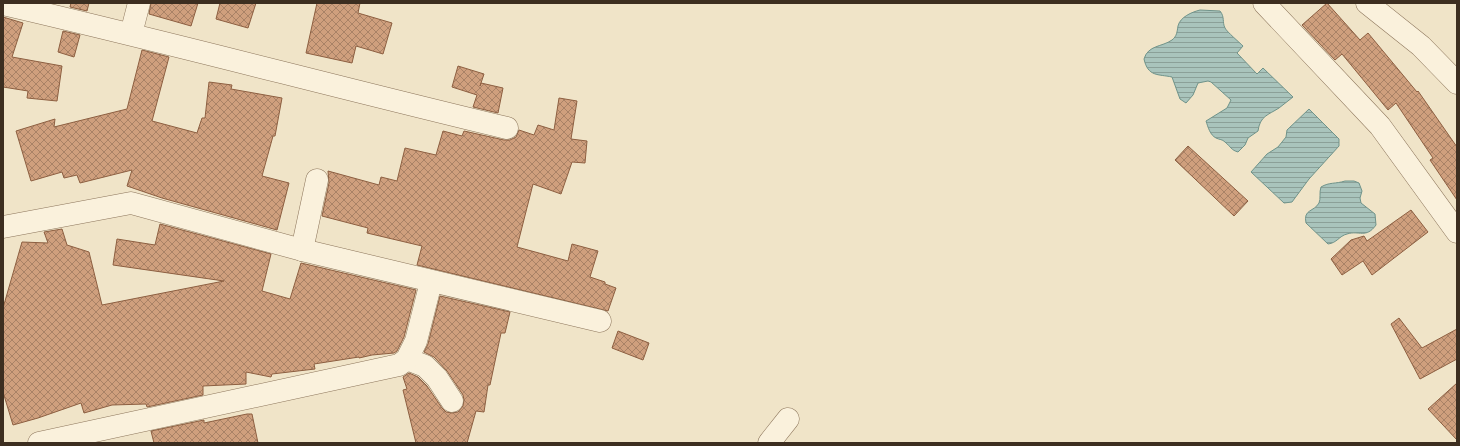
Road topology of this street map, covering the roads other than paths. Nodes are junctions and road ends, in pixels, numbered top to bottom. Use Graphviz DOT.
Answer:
graph roads {
  1 [pos="139,3"];
  2 [pos="1264,3"];
  3 [pos="1367,3"];
  4 [pos="3,4"];
  5 [pos="131,34"];
  6 [pos="1457,83"];
  7 [pos="507,128"];
  8 [pos="317,180"];
  9 [pos="3,226"];
  10 [pos="1457,232"];
  11 [pos="302,250"];
  12 [pos="431,282"];
  13 [pos="600,321"];
  14 [pos="407,359"];
  15 [pos="452,401"];
  16 [pos="788,419"];
  17 [pos="39,443"];
  18 [pos="769,443"];
  1 -- 5 [label="street"];
  2 -- 10 [label="street"];
  3 -- 6 [label="street"];
  4 -- 5 [label="street"];
  5 -- 7 [label="street"];
  8 -- 11 [label="street"];
  9 -- 11 [label="street"];
  11 -- 12 [label="street"];
  12 -- 13 [label="street"];
  12 -- 14 [label="street"];
  14 -- 15 [label="street"];
  14 -- 17 [label="street"];
  16 -- 18 [label="street"];
}
